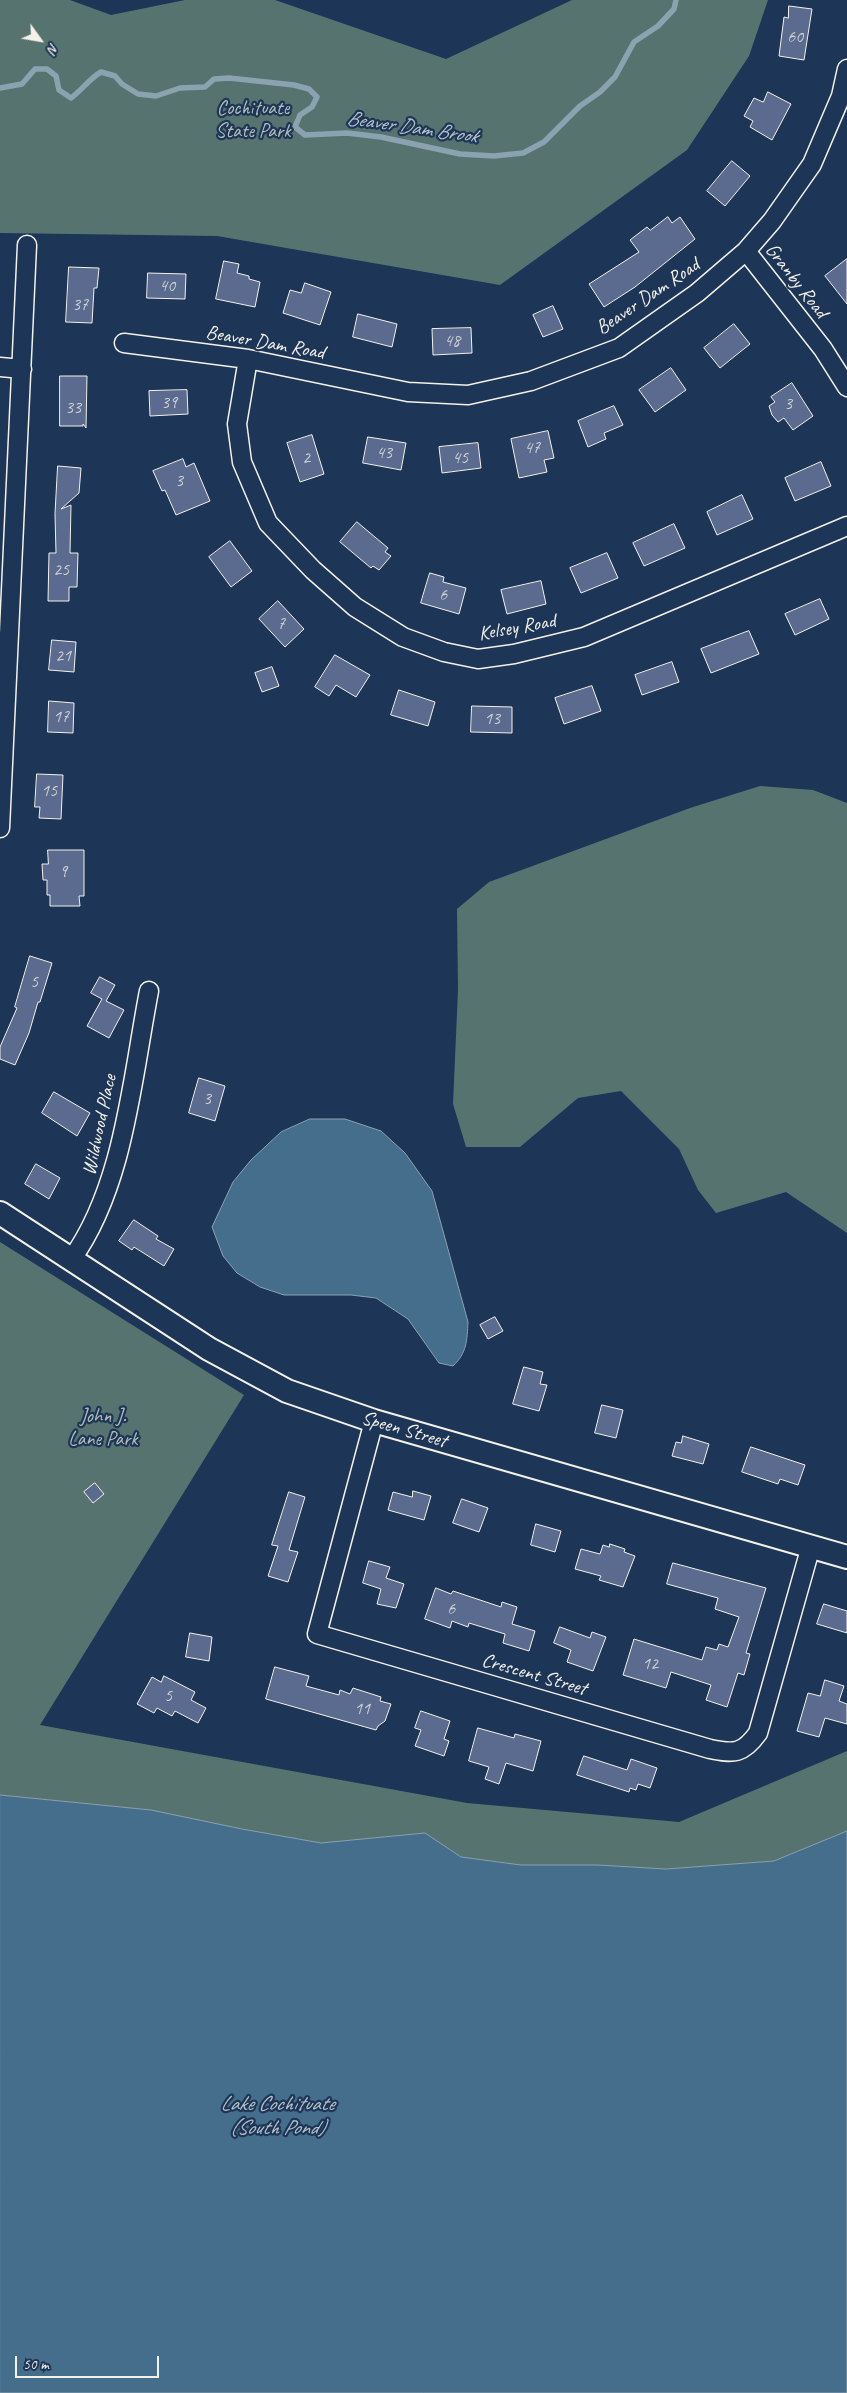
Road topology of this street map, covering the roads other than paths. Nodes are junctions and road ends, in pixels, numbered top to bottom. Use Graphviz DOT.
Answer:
graph roads {
  1 [pos="847,69"];
  2 [pos="27,245"];
  3 [pos="746,251"];
  4 [pos="124,343"];
  5 [pos="248,359"];
  6 [pos="0,367"];
  7 [pos="22,369"];
  8 [pos="847,387"];
  9 [pos="847,526"];
  10 [pos="5,596"];
  11 [pos="0,828"];
  12 [pos="149,991"];
  13 [pos="0,1213"];
  14 [pos="71,1260"];
  15 [pos="374,1421"];
  16 [pos="811,1546"];
  17 [pos="847,1557"];
  1 -- 3 [label="street, Beaver Dam Road"];
  2 -- 7 [label="street"];
  3 -- 5 [label="street, Beaver Dam Road"];
  3 -- 8 [label="street, Granby Road"];
  4 -- 5 [label="street, Beaver Dam Road"];
  5 -- 9 [label="street, Kelsey Road"];
  6 -- 7 [label="street"];
  7 -- 10 [label="street"];
  10 -- 11 [label="street"];
  12 -- 14 [label="street, Wildwood Place"];
  13 -- 14 [label="street, Speen Street"];
  14 -- 15 [label="street, Speen Street"];
  15 -- 16 [label="street, Speen Street"];
  15 -- 16 [label="street, Crescent Street"];
  16 -- 17 [label="street, Speen Street"];
}
